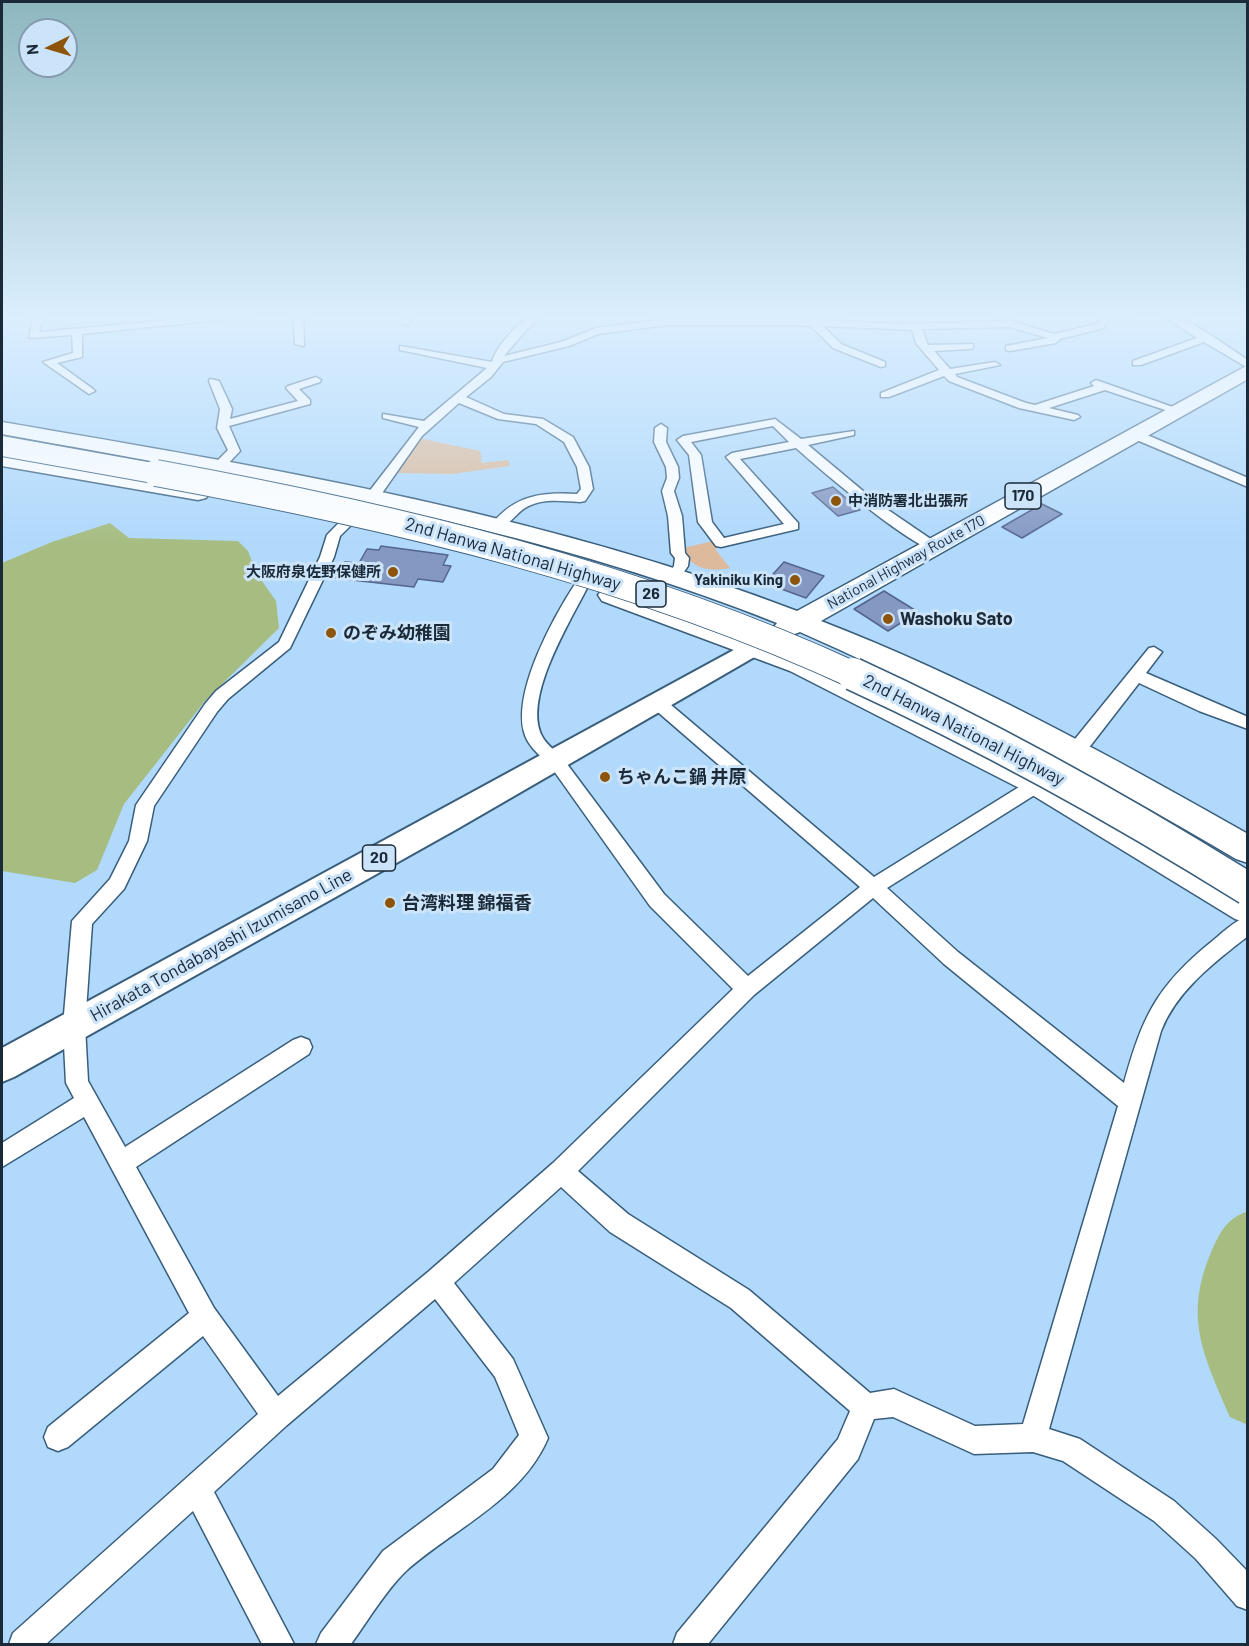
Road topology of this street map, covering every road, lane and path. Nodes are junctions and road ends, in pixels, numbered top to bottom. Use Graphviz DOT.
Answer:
graph roads {
  1 [pos="218,391"];
  2 [pos="295,391"];
  3 [pos="466,391"];
  4 [pos="895,391"];
  5 [pos="980,391"];
  6 [pos="1088,391"];
  7 [pos="1120,391"];
  8 [pos="1213,391"];
  9 [pos="885,395"];
  10 [pos="458,398"];
  11 [pos="1033,409"];
  12 [pos="1178,411"];
  13 [pos="387,416"];
  14 [pos="1074,417"];
  15 [pos="815,423"];
  16 [pos="224,424"];
  17 [pos="427,425"];
  18 [pos="2,428"];
  19 [pos="661,428"];
  20 [pos="850,433"];
  21 [pos="1136,435"];
  22 [pos="2,437"];
  23 [pos="830,437"];
  24 [pos="797,443"];
  25 [pos="2,446"];
  26 [pos="2,459"];
  27 [pos="219,466"];
  28 [pos="1248,483"];
  29 [pos="373,496"];
  30 [pos="345,522"];
  31 [pos="499,524"];
  32 [pos="933,547"];
  33 [pos="674,576"];
  34 [pos="582,584"];
  35 [pos="799,622"];
  36 [pos="754,647"];
  37 [pos="1154,651"];
  38 [pos="1136,675"];
  39 [pos="658,702"];
  40 [pos="1248,723"];
  41 [pos="1075,752"];
  42 [pos="555,760"];
  43 [pos="1040,785"];
  44 [pos="1248,850"];
  45 [pos="1248,870"];
  46 [pos="873,887"];
  47 [pos="1248,889"];
  48 [pos="1248,909"];
  49 [pos="1248,924"];
  50 [pos="747,988"];
  51 [pos="74,1026"];
  52 [pos="301,1047"];
  53 [pos="2,1066"];
  54 [pos="88,1102"];
  55 [pos="1130,1102"];
  56 [pos="2,1156"];
  57 [pos="121,1163"];
  58 [pos="561,1172"];
  59 [pos="437,1281"];
  60 [pos="205,1317"];
  61 [pos="866,1407"];
  62 [pos="276,1416"];
  63 [pos="58,1437"];
  64 [pos="1032,1438"];
  65 [pos="196,1488"];
  66 [pos="1248,1595"];
  67 [pos="24,1644"];
  68 [pos="279,1644"];
  69 [pos="332,1644"];
  70 [pos="688,1644"];
  1 -- 16 [label="street"];
  2 -- 16 [label="street"];
  3 -- 10 [label="street"];
  4 -- 9 [label="street"];
  5 -- 11 [label="street"];
  6 -- 11 [label="street"];
  7 -- 12 [label="street"];
  8 -- 12 [label="highway, National Highway Route 170 / 170"];
  10 -- 17 [label="street"];
  10 -- 31 [label="street"];
  11 -- 14 [label="street"];
  12 -- 21 [label="highway, National Highway Route 170 / 170"];
  13 -- 17 [label="street"];
  15 -- 23 [label="street"];
  16 -- 27 [label="street"];
  17 -- 29 [label="street"];
  18 -- 27 [label="highway, 26"];
  19 -- 33 [label="street"];
  20 -- 23 [label="street"];
  21 -- 28 [label="street"];
  21 -- 32 [label="highway, National Highway Route 170 / 170"];
  22 -- 45 [label="highway, 2nd Hanwa National Highway / 26"];
  23 -- 24 [label="street"];
  24 -- 24 [label="street"];
  24 -- 32 [label="street"];
  25 -- 47 [label="highway, 2nd Hanwa National Highway / 26, bridge"];
  26 -- 30 [label="highway, 26"];
  27 -- 29 [label="highway, 26"];
  29 -- 30 [label="street"];
  29 -- 31 [label="highway, 26"];
  30 -- 34 [label="highway, 26"];
  30 -- 51 [label="street"];
  31 -- 33 [label="highway, 26"];
  32 -- 35 [label="highway, National Highway Route 170 / 170"];
  33 -- 35 [label="highway, 26"];
  34 -- 36 [label="highway, 26"];
  34 -- 42 [label="street"];
  35 -- 36 [label="highway, National Highway Route 170 / 170"];
  35 -- 41 [label="highway, 26"];
  36 -- 39 [label="main road, Hirakata Tondabayashi Izumisano Line / 20"];
  36 -- 43 [label="highway, 26"];
  37 -- 38 [label="street"];
  38 -- 40 [label="street"];
  38 -- 41 [label="street"];
  39 -- 42 [label="main road, Hirakata Tondabayashi Izumisano Line / 20"];
  39 -- 46 [label="street"];
  41 -- 43 [label="street"];
  41 -- 44 [label="highway, 26"];
  42 -- 50 [label="street"];
  42 -- 51 [label="main road, Hirakata Tondabayashi Izumisano Line / 20"];
  43 -- 46 [label="street"];
  43 -- 48 [label="highway, 26"];
  46 -- 50 [label="street"];
  46 -- 55 [label="street"];
  49 -- 55 [label="street"];
  50 -- 58 [label="street"];
  51 -- 53 [label="main road, Hirakata Tondabayashi Izumisano Line / 20"];
  51 -- 54 [label="street"];
  52 -- 57 [label="street"];
  54 -- 56 [label="street"];
  54 -- 57 [label="street"];
  55 -- 64 [label="street"];
  57 -- 60 [label="street"];
  58 -- 59 [label="street"];
  58 -- 61 [label="street"];
  59 -- 62 [label="street"];
  59 -- 69 [label="street"];
  60 -- 62 [label="street"];
  60 -- 63 [label="street"];
  61 -- 64 [label="street"];
  61 -- 70 [label="street"];
  62 -- 65 [label="street"];
  64 -- 66 [label="street"];
  65 -- 67 [label="street"];
  65 -- 68 [label="street"];
}
